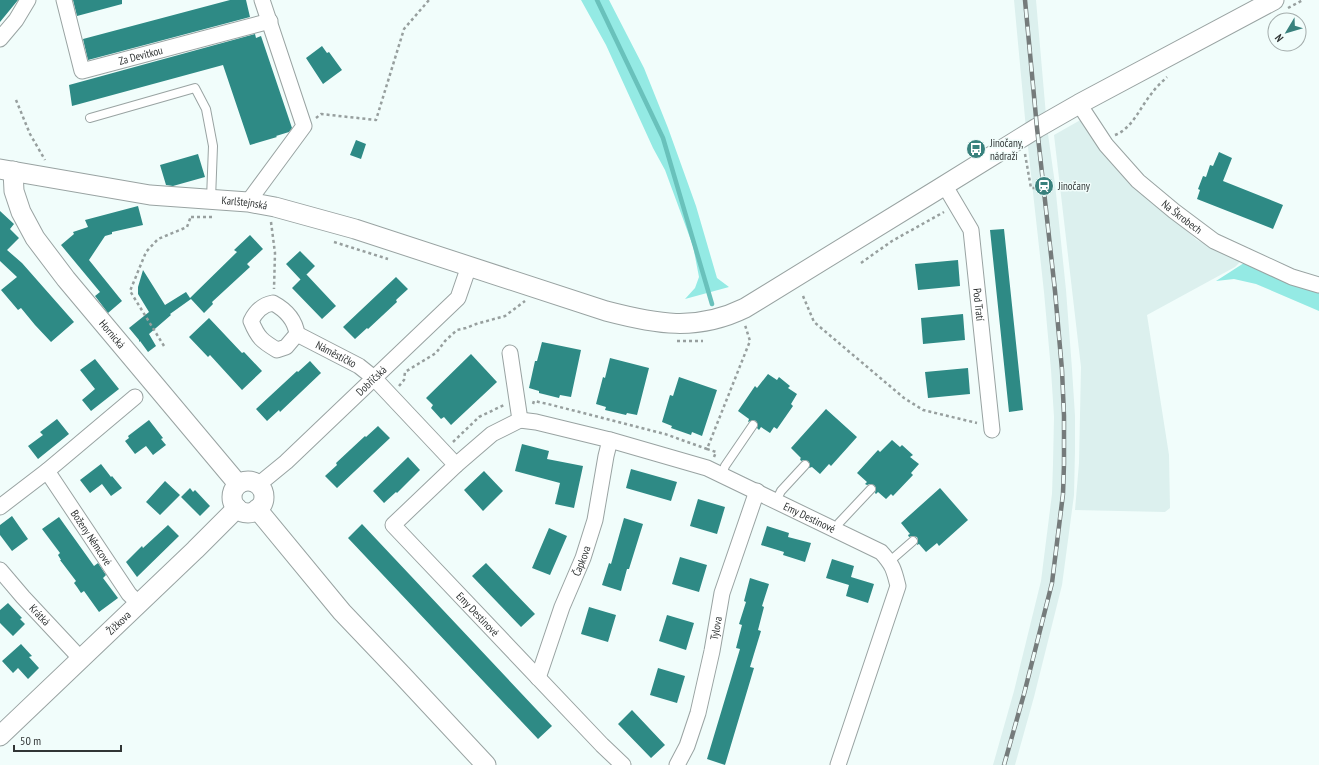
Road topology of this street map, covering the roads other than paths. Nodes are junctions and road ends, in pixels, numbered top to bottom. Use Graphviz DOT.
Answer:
graph roads {
  1 [pos="28,0"];
  2 [pos="64,0"];
  3 [pos="262,0"];
  4 [pos="1278,5"];
  5 [pos="270,21"];
  6 [pos="0,39"];
  7 [pos="1079,104"];
  8 [pos="90,118"];
  9 [pos="6,170"];
  10 [pos="945,186"];
  11 [pos="204,199"];
  12 [pos="248,202"];
  13 [pos="469,266"];
  14 [pos="1319,285"];
  15 [pos="297,334"];
  16 [pos="510,353"];
  17 [pos="374,378"];
  18 [pos="135,397"];
  19 [pos="520,420"];
  20 [pos="753,426"];
  21 [pos="987,427"];
  22 [pos="610,440"];
  23 [pos="456,465"];
  24 [pos="805,465"];
  25 [pos="47,471"];
  26 [pos="722,475"];
  27 [pos="238,484"];
  28 [pos="258,485"];
  29 [pos="870,489"];
  30 [pos="757,491"];
  31 [pos="776,501"];
  32 [pos="0,507"];
  33 [pos="237,508"];
  34 [pos="257,509"];
  35 [pos="836,530"];
  36 [pos="913,541"];
  37 [pos="890,561"];
  38 [pos="0,570"];
  39 [pos="138,603"];
  40 [pos="81,659"];
  41 [pos="538,678"];
  42 [pos="0,736"];
  43 [pos="486,765"];
  44 [pos="623,765"];
  45 [pos="677,765"];
  46 [pos="838,765"];
  1 -- 6 [label="street"];
  2 -- 5 [label="street, Za Devítkou"];
  3 -- 5 [label="street"];
  4 -- 7 [label="street, Karlštejnská"];
  5 -- 12 [label="street"];
  7 -- 10 [label="street, Karlštejnská"];
  7 -- 14 [label="street, Na Škrobech"];
  8 -- 11 [label="lane"];
  9 -- 11 [label="street, Karlštejnská"];
  9 -- 27 [label="street, Hornická"];
  10 -- 13 [label="street, Karlštejnská"];
  10 -- 21 [label="street, Pod Tratí"];
  11 -- 12 [label="street, Karlštejnská"];
  12 -- 13 [label="street, Karlštejnská"];
  13 -- 17 [label="street, Dobříčská"];
  15 -- 15 [label="street"];
  15 -- 17 [label="street, Náměstíčko"];
  16 -- 19 [label="street"];
  17 -- 23 [label="street"];
  17 -- 28 [label="street, Dobříčská"];
  18 -- 25 [label="street"];
  19 -- 22 [label="street, Emy Destinové"];
  19 -- 23 [label="street, Emy Destinové"];
  20 -- 26 [label="lane"];
  22 -- 26 [label="street, Emy Destinové"];
  22 -- 41 [label="street, Čapkova"];
  23 -- 41 [label="street, Emy Destinové"];
  24 -- 31 [label="lane"];
  25 -- 32 [label="street"];
  25 -- 39 [label="street, Boženy Němcové"];
  26 -- 30 [label="street, Emy Destinové"];
  27 -- 28 [label="street"];
  27 -- 33 [label="street"];
  28 -- 34 [label="street"];
  29 -- 35 [label="lane"];
  30 -- 31 [label="street, Emy Destinové"];
  30 -- 45 [label="street, Tylova"];
  31 -- 35 [label="street, Emy Destinové"];
  33 -- 34 [label="street"];
  33 -- 39 [label="street, Žižkova"];
  34 -- 43 [label="street"];
  35 -- 37 [label="street, Emy Destinové"];
  36 -- 37 [label="lane"];
  37 -- 46 [label="street"];
  38 -- 40 [label="street, Krátká"];
  39 -- 40 [label="street, Žižkova"];
  40 -- 42 [label="street, Žižkova"];
  41 -- 44 [label="street, Emy Destinové"];
}
